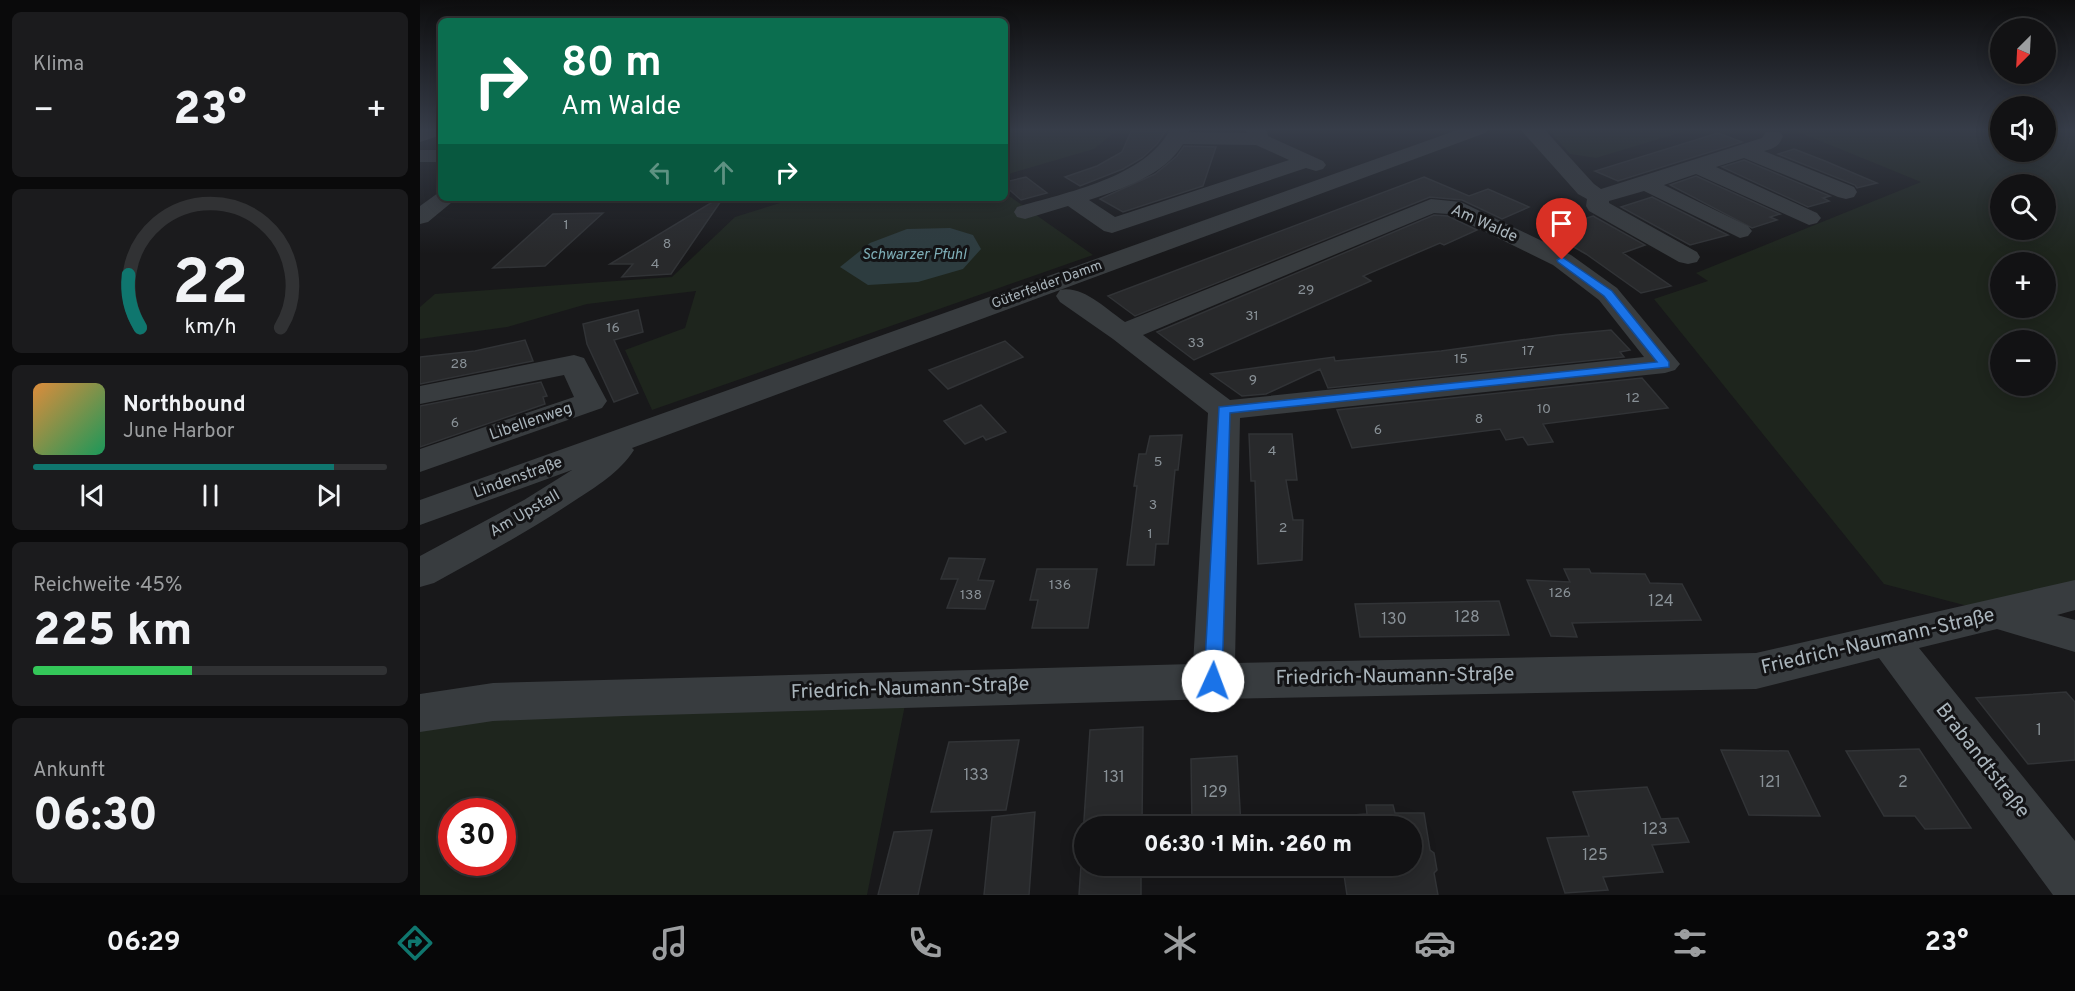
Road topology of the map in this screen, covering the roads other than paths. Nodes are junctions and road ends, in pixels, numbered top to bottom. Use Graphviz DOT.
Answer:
graph roads {
  1 [pos="1141,171"];
  2 [pos="1275,171"];
  3 [pos="1330,171"];
  4 [pos="1365,171"];
  5 [pos="1570,171"];
  6 [pos="1686,171"];
  7 [pos="1706,171"];
  8 [pos="1794,171"];
  9 [pos="1345,178"];
  10 [pos="1646,184"];
  11 [pos="1846,192"];
  12 [pos="1598,196"];
  13 [pos="1070,197"];
  14 [pos="442,201"];
  15 [pos="1025,212"];
  16 [pos="420,217"];
  17 [pos="1809,218"];
  18 [pos="1740,231"];
  19 [pos="1688,257"];
  20 [pos="1069,296"];
  21 [pos="1123,333"];
  22 [pos="420,395"];
  23 [pos="1224,410"];
  24 [pos="617,442"];
  25 [pos="420,461"];
  26 [pos="420,513"];
  27 [pos="420,573"];
  28 [pos="2075,595"];
  29 [pos="1998,614"];
  30 [pos="2075,636"];
  31 [pos="1889,641"];
  32 [pos="1213,681"];
  33 [pos="420,713"];
  34 [pos="2075,882"];
  1 -- 13 [label="street"];
  2 -- 13 [label="street"];
  3 -- 9 [label="street"];
  4 -- 9 [label="street, Güterfelder Damm"];
  5 -- 12 [label="street"];
  6 -- 10 [label="street"];
  7 -- 17 [label="street"];
  8 -- 11 [label="street"];
  9 -- 24 [label="street, Güterfelder Damm"];
  10 -- 12 [label="street"];
  10 -- 18 [label="street"];
  12 -- 19 [label="street"];
  13 -- 15 [label="street"];
  14 -- 16 [label="street"];
  20 -- 21 [label="street"];
  21 -- 23 [label="street"];
  21 -- 23 [label="street, Am Walde"];
  22 -- 25 [label="street, Libellenweg"];
  23 -- 32 [label="street"];
  24 -- 26 [label="street, Lindenstraße"];
  24 -- 27 [label="street, Am Upstall"];
  28 -- 29 [label="street, Friedrich-Naumann-Straße"];
  29 -- 30 [label="street"];
  29 -- 31 [label="street, Friedrich-Naumann-Straße"];
  31 -- 32 [label="street, Friedrich-Naumann-Straße"];
  31 -- 34 [label="street, Brabandtstraße"];
  32 -- 33 [label="street, Friedrich-Naumann-Straße"];
}
